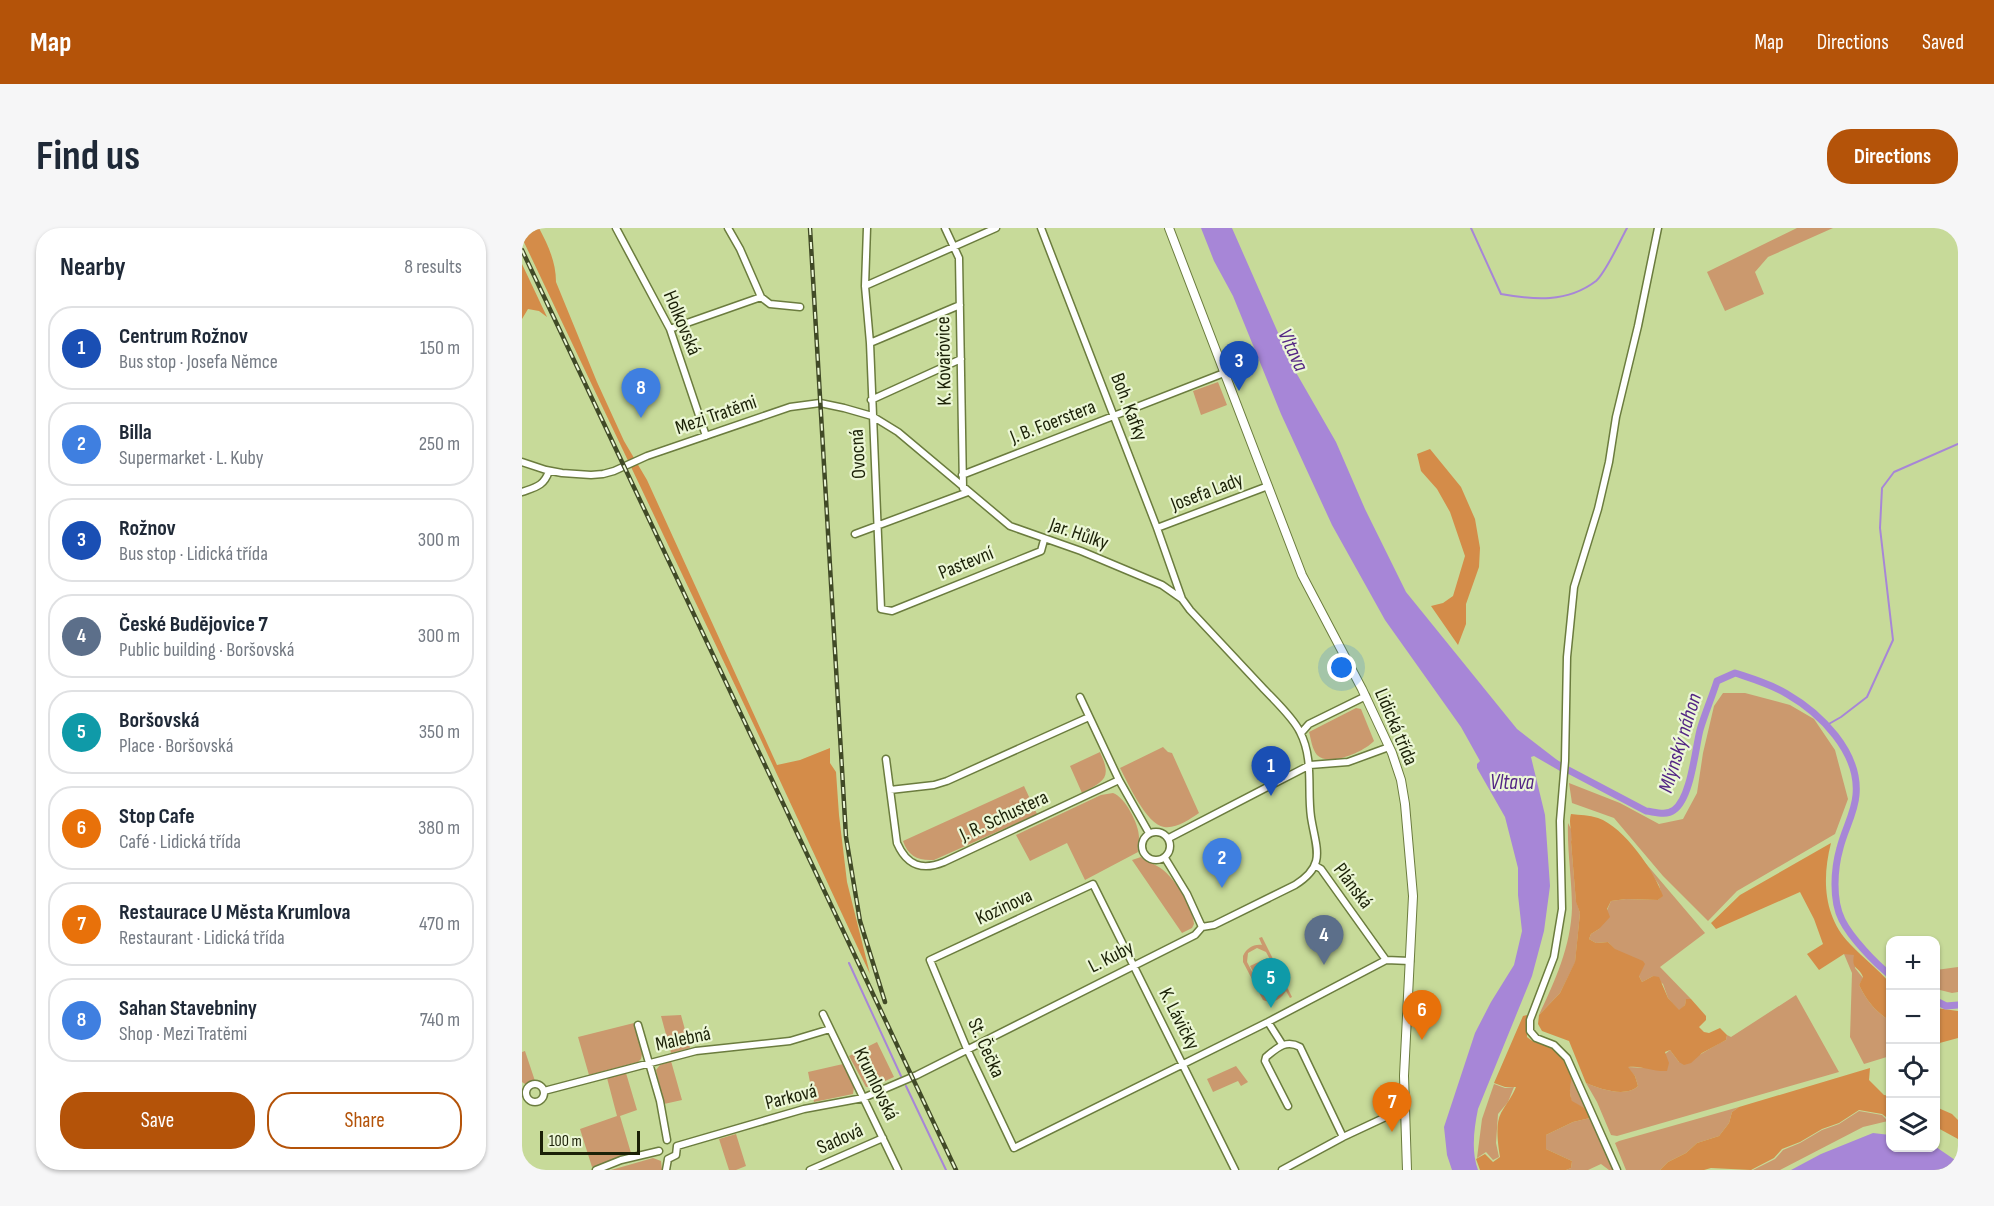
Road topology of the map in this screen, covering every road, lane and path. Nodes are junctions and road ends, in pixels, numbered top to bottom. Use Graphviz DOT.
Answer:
graph roads {
  1 [pos="616,228"];
  2 [pos="728,228"];
  3 [pos="867,228"];
  4 [pos="945,228"];
  5 [pos="996,228"];
  6 [pos="1041,228"];
  7 [pos="1169,228"];
  8 [pos="1658,228"];
  9 [pos="954,247"];
  10 [pos="865,286"];
  11 [pos="761,297"];
  12 [pos="960,305"];
  13 [pos="800,307"];
  14 [pos="670,329"];
  15 [pos="870,343"];
  16 [pos="961,359"];
  17 [pos="1224,374"];
  18 [pos="872,400"];
  19 [pos="820,403"];
  20 [pos="872,416"];
  21 [pos="1114,416"];
  22 [pos="706,436"];
  23 [pos="522,462"];
  24 [pos="549,471"];
  25 [pos="962,475"];
  26 [pos="1268,486"];
  27 [pos="965,490"];
  28 [pos="522,492"];
  29 [pos="879,525"];
  30 [pos="1157,528"];
  31 [pos="855,534"];
  32 [pos="1044,540"];
  33 [pos="1182,599"];
  34 [pos="892,611"];
  35 [pos="1366,696"];
  36 [pos="1080,697"];
  37 [pos="1089,717"];
  38 [pos="1301,733"];
  39 [pos="1389,747"];
  40 [pos="886,759"];
  41 [pos="1310,765"];
  42 [pos="1119,780"];
  43 [pos="890,790"];
  44 [pos="1149,833"];
  45 [pos="1169,838"];
  46 [pos="1165,858"];
  47 [pos="1316,866"];
  48 [pos="1093,884"];
  49 [pos="1202,927"];
  50 [pos="930,960"];
  51 [pos="1386,960"];
  52 [pos="1410,961"];
  53 [pos="1133,965"];
  54 [pos="823,1014"];
  55 [pos="1268,1022"];
  56 [pos="638,1025"];
  57 [pos="830,1029"];
  58 [pos="1282,1044"];
  59 [pos="967,1049"];
  60 [pos="649,1063"];
  61 [pos="1183,1063"];
  62 [pos="914,1076"];
  63 [pos="544,1091"];
  64 [pos="863,1098"];
  65 [pos="1288,1106"];
  66 [pos="1405,1108"];
  67 [pos="1343,1137"];
  68 [pos="884,1138"];
  69 [pos="667,1140"];
  70 [pos="677,1146"];
  71 [pos="659,1151"];
  72 [pos="668,1159"];
  73 [pos="596,1170"];
  74 [pos="666,1170"];
  75 [pos="810,1170"];
  76 [pos="898,1170"];
  77 [pos="1235,1170"];
  78 [pos="1282,1170"];
  79 [pos="1407,1170"];
  80 [pos="1617,1170"];
  1 -- 14 [label="street, Holkovská"];
  2 -- 11 [label="street"];
  3 -- 10 [label="street, Ovocná"];
  4 -- 9 [label="street, K. Kovařovice"];
  5 -- 9 [label="street"];
  6 -- 21 [label="street, Boh. Kafky"];
  7 -- 17 [label="street, Lidická třída"];
  8 -- 80 [label="street"];
  9 -- 10 [label="street"];
  9 -- 12 [label="street, K. Kovařovice"];
  10 -- 15 [label="street, Ovocná"];
  11 -- 13 [label="street"];
  11 -- 14 [label="street"];
  12 -- 15 [label="street"];
  12 -- 16 [label="street, K. Kovařovice"];
  14 -- 22 [label="street, Holkovská"];
  15 -- 18 [label="street, Ovocná"];
  16 -- 18 [label="street"];
  16 -- 25 [label="street, K. Kovařovice"];
  17 -- 21 [label="street, J. B. Foerstera"];
  17 -- 26 [label="street, Lidická třída"];
  18 -- 20 [label="street, Ovocná"];
  19 -- 20 [label="street, Jar. Hůlky"];
  19 -- 22 [label="street, Mezi Tratěmi"];
  20 -- 27 [label="street, Jar. Hůlky"];
  20 -- 29 [label="street, Ovocná"];
  21 -- 25 [label="street, J. B. Foerstera"];
  21 -- 30 [label="street, Boh. Kafky"];
  22 -- 24 [label="street, Mezi Tratěmi"];
  23 -- 24 [label="street, Mezi Tratěmi"];
  24 -- 28 [label="street"];
  25 -- 27 [label="street, K. Kovařovice"];
  26 -- 30 [label="street, Josefa Lady"];
  26 -- 35 [label="street, Lidická třída"];
  27 -- 29 [label="street"];
  27 -- 32 [label="street, Jar. Hůlky"];
  29 -- 31 [label="street"];
  29 -- 34 [label="street, Ovocná"];
  30 -- 33 [label="street, Boh. Kafky"];
  32 -- 33 [label="street, Jar. Hůlky"];
  32 -- 34 [label="street, Pastevní"];
  33 -- 38 [label="street, Jar. Hůlky"];
  35 -- 38 [label="street"];
  35 -- 39 [label="street, Lidická třída"];
  36 -- 37 [label="street"];
  37 -- 42 [label="street"];
  37 -- 43 [label="street"];
  38 -- 41 [label="street, Plánská"];
  39 -- 41 [label="street"];
  39 -- 52 [label="street, Lidická třída"];
  40 -- 43 [label="street"];
  41 -- 45 [label="street"];
  41 -- 47 [label="street, Plánská"];
  42 -- 43 [label="street, J. R. Schustera"];
  42 -- 44 [label="street"];
  44 -- 45 [label="street"];
  44 -- 46 [label="street"];
  45 -- 46 [label="street"];
  46 -- 49 [label="street"];
  47 -- 49 [label="street, L. Kuby"];
  47 -- 51 [label="street, Plánská"];
  48 -- 50 [label="street, Kozinova"];
  48 -- 53 [label="street, K. Lávičky"];
  49 -- 53 [label="street, L. Kuby"];
  50 -- 59 [label="street, St. Čečka"];
  51 -- 52 [label="street"];
  51 -- 55 [label="street"];
  52 -- 66 [label="street, Lidická třída"];
  53 -- 59 [label="street, L. Kuby"];
  53 -- 61 [label="street, K. Lávičky"];
  54 -- 57 [label="street, Krumlovská"];
  55 -- 58 [label="street"];
  55 -- 61 [label="street"];
  56 -- 60 [label="street"];
  57 -- 60 [label="street, Malebná"];
  57 -- 64 [label="street, Krumlovská"];
  58 -- 65 [label="street"];
  58 -- 67 [label="street"];
  59 -- 61 [label="street, St. Čečka"];
  59 -- 62 [label="street, L. Kuby"];
  60 -- 63 [label="street, Malebná"];
  60 -- 69 [label="street"];
  61 -- 77 [label="street, K. Lávičky"];
  62 -- 64 [label="street, Parková"];
  64 -- 68 [label="street, Krumlovská"];
  64 -- 70 [label="street, Parková"];
  66 -- 67 [label="street"];
  66 -- 79 [label="street, Lidická třída"];
  67 -- 78 [label="street"];
  68 -- 75 [label="street, Sadová"];
  68 -- 76 [label="street, Krumlovská"];
  69 -- 70 [label="street"];
  69 -- 71 [label="street"];
  70 -- 72 [label="street"];
  71 -- 72 [label="street"];
  71 -- 73 [label="street"];
  72 -- 74 [label="street"];
}
